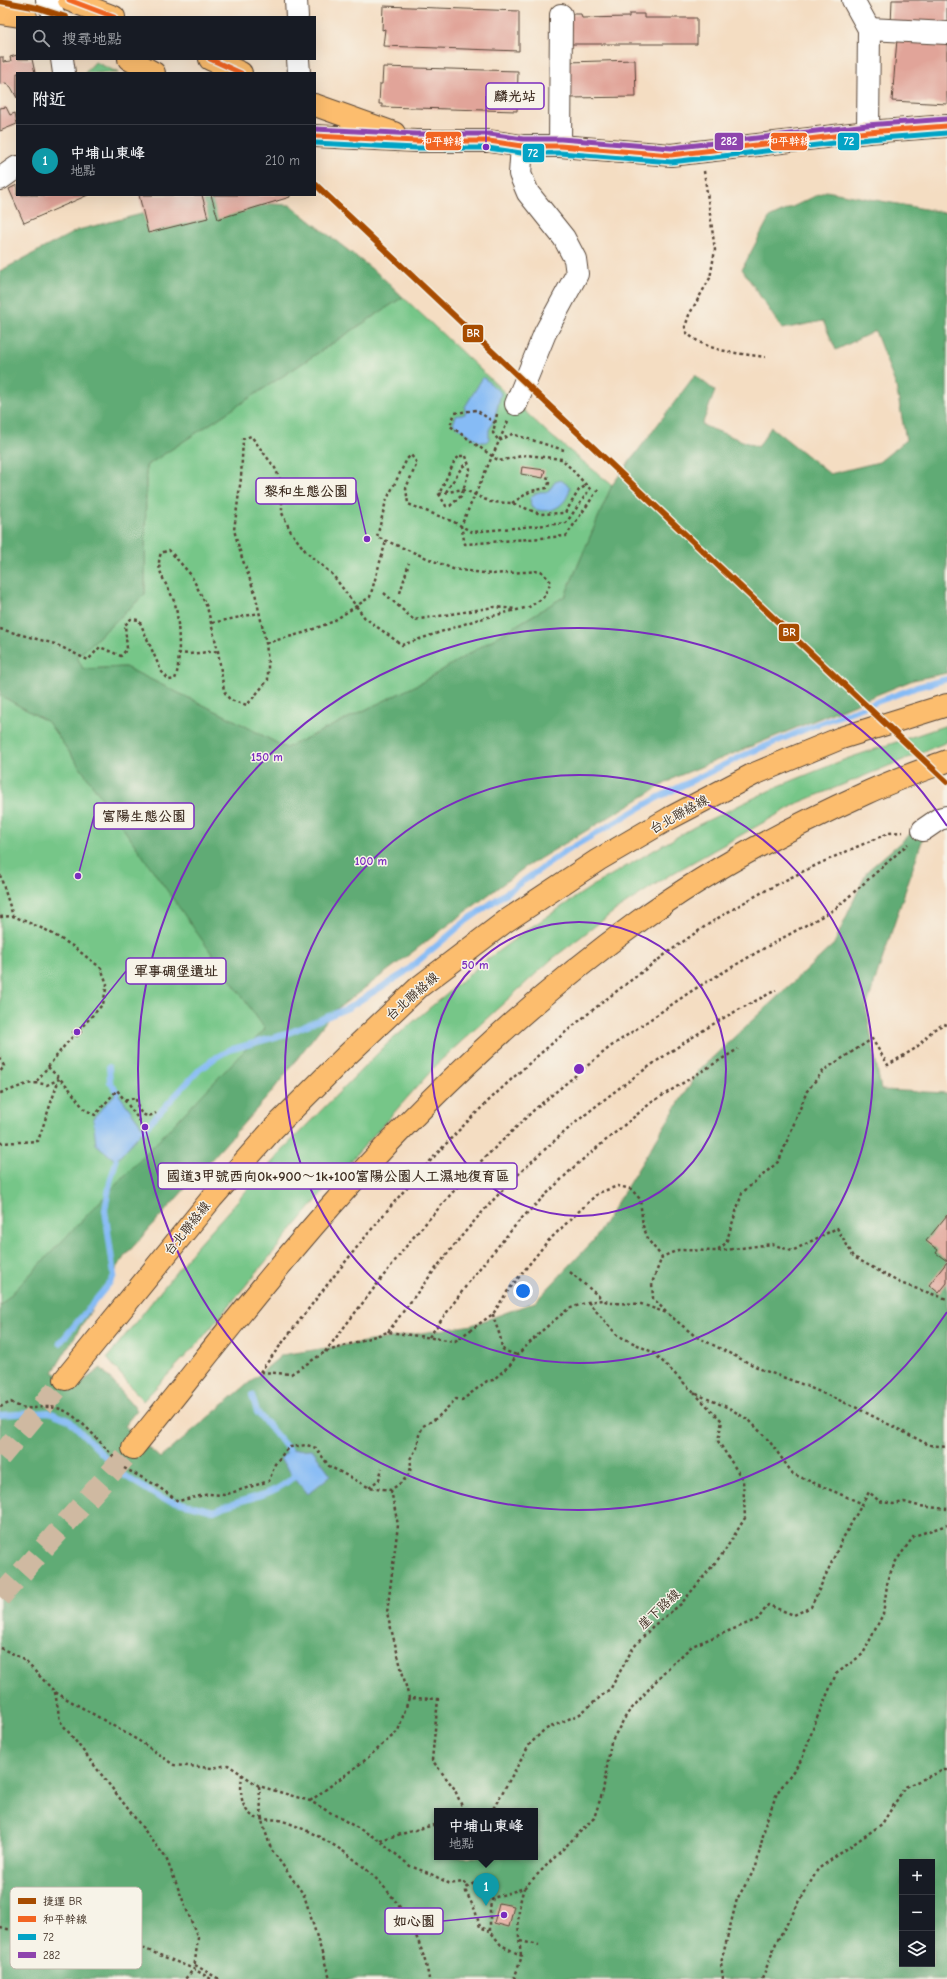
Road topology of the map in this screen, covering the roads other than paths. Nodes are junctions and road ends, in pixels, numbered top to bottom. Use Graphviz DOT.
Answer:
graph roads {
  1 [pos="47,0"];
  2 [pos="69,0"];
  3 [pos="296,0"];
  4 [pos="853,0"];
  5 [pos="0,13"];
  6 [pos="561,15"];
  7 [pos="20,16"];
  8 [pos="54,16"];
  9 [pos="111,16"];
  10 [pos="297,16"];
  11 [pos="869,29"];
  12 [pos="947,33"];
  13 [pos="62,60"];
  14 [pos="131,60"];
  15 [pos="212,60"];
  16 [pos="298,60"];
  17 [pos="64,72"];
  18 [pos="152,72"];
  19 [pos="239,72"];
  20 [pos="299,72"];
  21 [pos="316,104"];
  22 [pos="947,126"];
  23 [pos="868,132"];
  24 [pos="316,136"];
  25 [pos="416,141"];
  26 [pos="522,146"];
  27 [pos="560,146"];
  28 [pos="16,168"];
  29 [pos="0,179"];
  30 [pos="516,404"];
  31 [pos="947,705"];
  32 [pos="947,761"];
  33 [pos="947,817"];
  34 [pos="923,830"];
  35 [pos="65,1379"];
  36 [pos="134,1448"];
  1 -- 8 [label="street"];
  2 -- 9 [label="main road"];
  3 -- 10 [label="street"];
  4 -- 11 [label="street"];
  5 -- 7 [label="main road"];
  6 -- 27 [label="street"];
  11 -- 12 [label="street"];
  11 -- 23 [label="street"];
  13 -- 17 [label="street"];
  14 -- 18 [label="main road"];
  15 -- 19 [label="main road"];
  16 -- 20 [label="street"];
  21 -- 25 [label="main road"];
  22 -- 23 [label="main road"];
  23 -- 27 [label="main road"];
  24 -- 25 [label="main road"];
  25 -- 26 [label="main road"];
  26 -- 27 [label="main road"];
  26 -- 30 [label="street"];
  28 -- 29 [label="street"];
  31 -- 35 [label="main road, 台北聯絡線"];
  32 -- 36 [label="main road"];
  33 -- 34 [label="street"];
}
